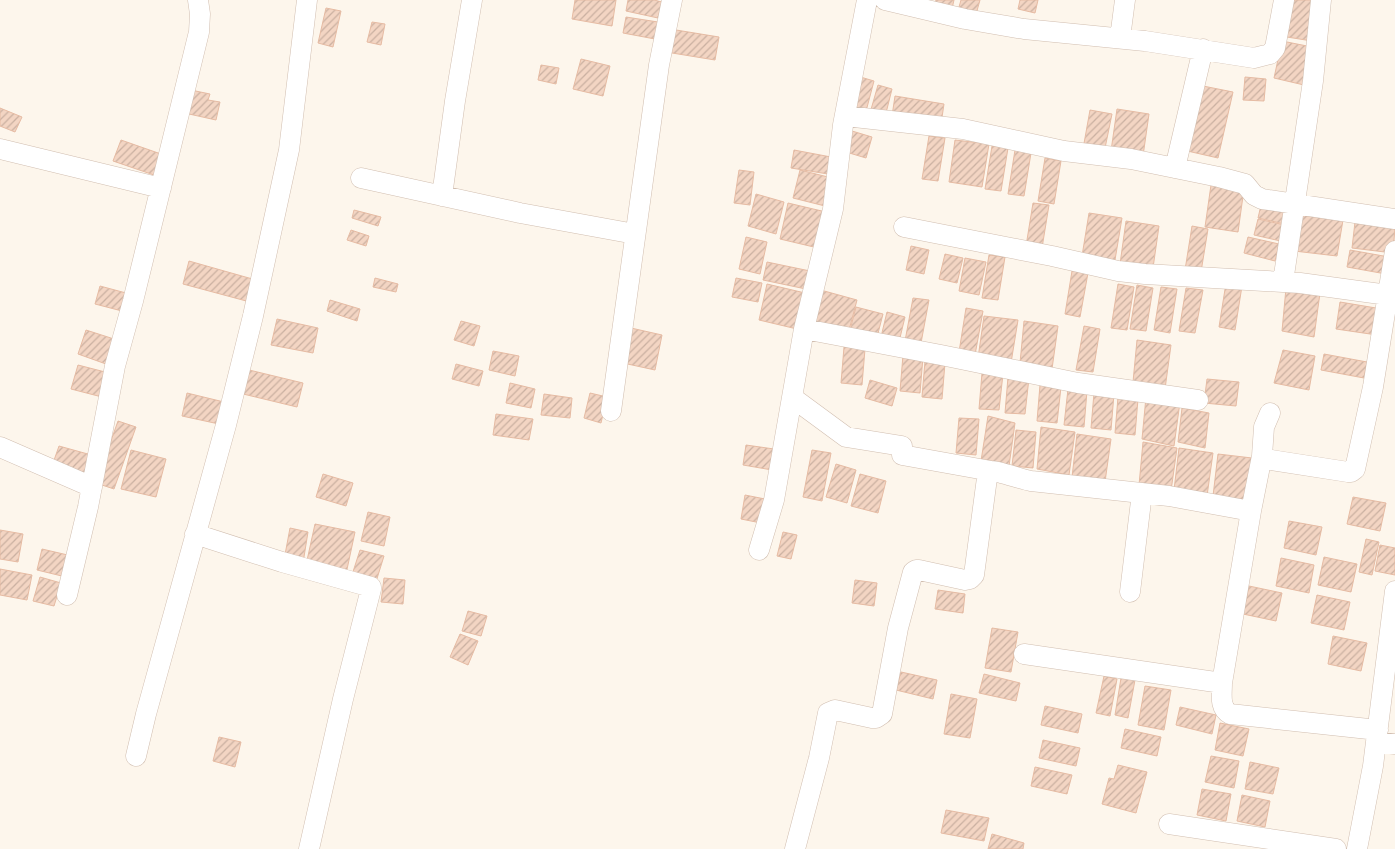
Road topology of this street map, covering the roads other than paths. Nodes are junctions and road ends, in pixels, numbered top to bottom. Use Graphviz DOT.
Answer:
graph roads {
  1 [pos="198,0"];
  2 [pos="308,0"];
  3 [pos="472,0"];
  4 [pos="672,0"];
  5 [pos="866,0"];
  6 [pos="885,0"];
  7 [pos="1125,0"];
  8 [pos="1284,0"];
  9 [pos="1321,0"];
  10 [pos="1120,38"];
  11 [pos="1203,49"];
  12 [pos="845,116"];
  13 [pos="0,149"];
  14 [pos="1176,168"];
  15 [pos="361,178"];
  16 [pos="160,188"];
  17 [pos="442,196"];
  18 [pos="1296,204"];
  19 [pos="1395,219"];
  20 [pos="904,227"];
  21 [pos="635,234"];
  22 [pos="1395,251"];
  23 [pos="1283,282"];
  24 [pos="1388,295"];
  25 [pos="804,329"];
  26 [pos="793,398"];
  27 [pos="1198,400"];
  28 [pos="611,411"];
  29 [pos="1270,413"];
  30 [pos="0,447"];
  31 [pos="1262,456"];
  32 [pos="991,471"];
  33 [pos="92,487"];
  34 [pos="1142,493"];
  35 [pos="1251,511"];
  36 [pos="195,534"];
  37 [pos="759,550"];
  38 [pos="1395,591"];
  39 [pos="1130,592"];
  40 [pos="67,595"];
  41 [pos="1024,654"];
  42 [pos="1222,683"];
  43 [pos="1383,739"];
  44 [pos="136,756"];
  45 [pos="1169,824"];
  46 [pos="309,849"];
  47 [pos="795,849"];
  48 [pos="1336,849"];
  49 [pos="1357,849"];
  1 -- 16 [label="street"];
  2 -- 36 [label="street"];
  3 -- 17 [label="street"];
  4 -- 21 [label="street"];
  5 -- 12 [label="street"];
  6 -- 10 [label="street"];
  7 -- 10 [label="street"];
  8 -- 11 [label="street"];
  9 -- 18 [label="street"];
  10 -- 11 [label="street"];
  11 -- 14 [label="street"];
  12 -- 14 [label="street"];
  12 -- 25 [label="street"];
  13 -- 16 [label="street"];
  14 -- 18 [label="street"];
  15 -- 17 [label="street"];
  16 -- 33 [label="street"];
  17 -- 21 [label="street"];
  18 -- 19 [label="street"];
  18 -- 23 [label="street"];
  20 -- 23 [label="street"];
  21 -- 28 [label="street"];
  22 -- 24 [label="street"];
  23 -- 24 [label="street"];
  24 -- 31 [label="street"];
  25 -- 26 [label="street"];
  25 -- 27 [label="street"];
  26 -- 32 [label="street"];
  26 -- 37 [label="street"];
  29 -- 31 [label="street"];
  30 -- 33 [label="street"];
  31 -- 35 [label="street"];
  32 -- 34 [label="street"];
  32 -- 47 [label="street"];
  33 -- 40 [label="street"];
  34 -- 35 [label="street"];
  34 -- 39 [label="street"];
  35 -- 42 [label="street"];
  36 -- 44 [label="street"];
  36 -- 46 [label="street"];
  38 -- 43 [label="street"];
  41 -- 42 [label="street"];
  42 -- 43 [label="street"];
  43 -- 49 [label="street"];
  45 -- 48 [label="street"];
}
